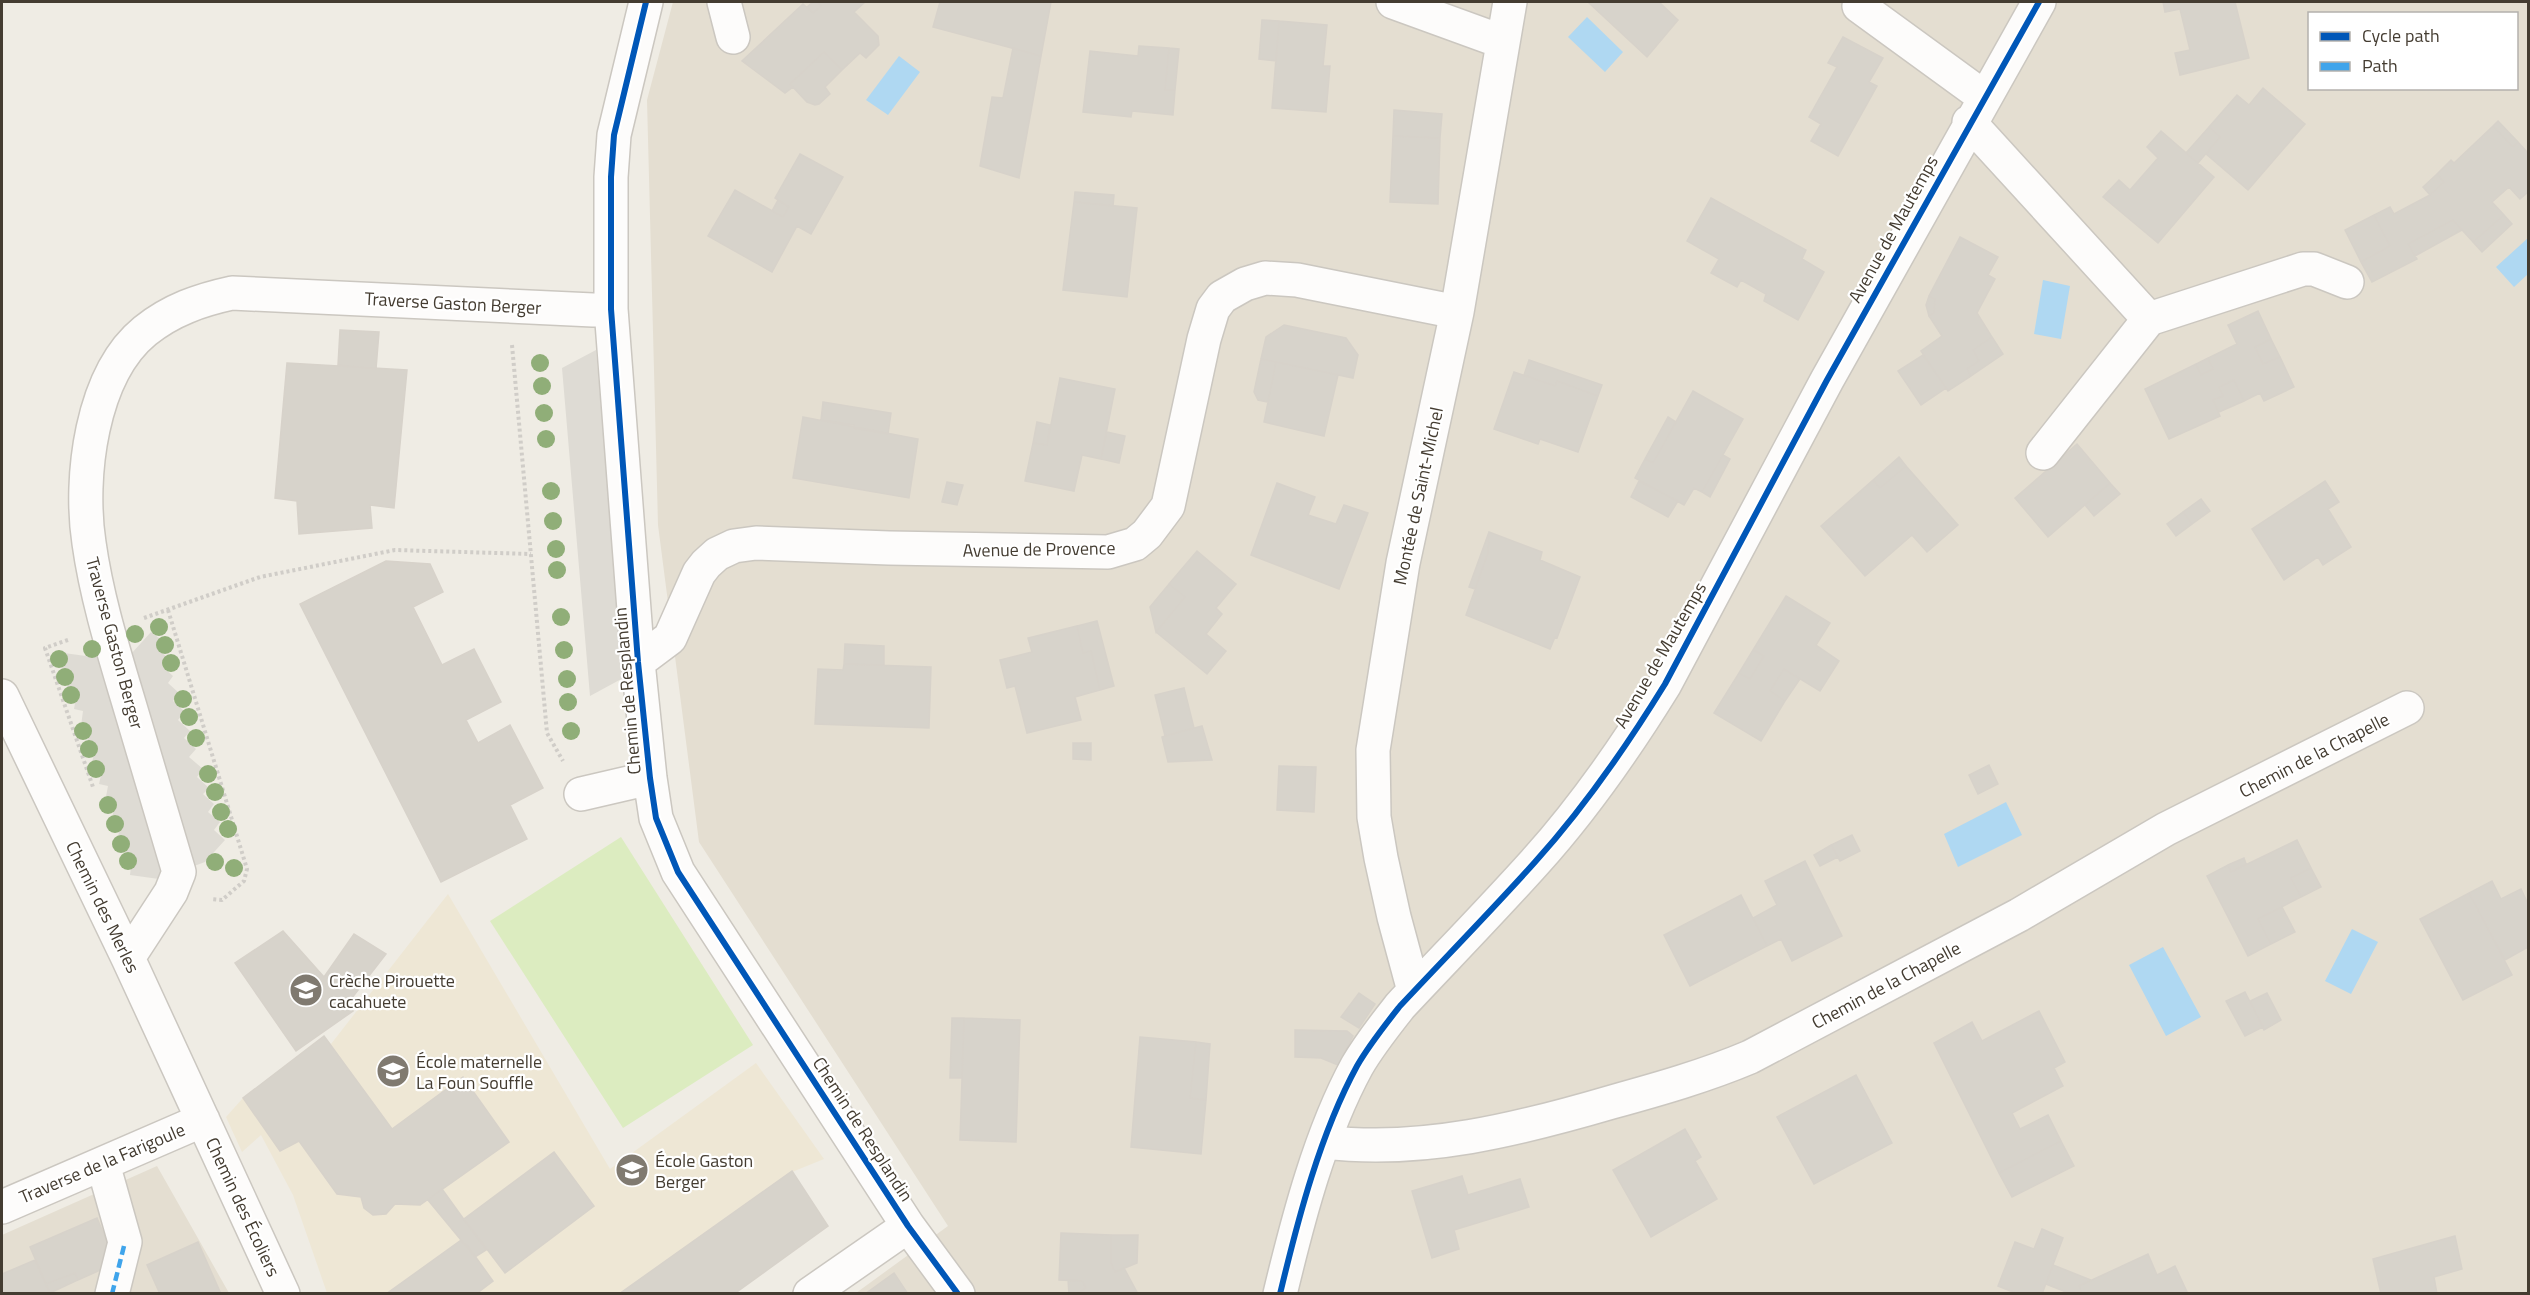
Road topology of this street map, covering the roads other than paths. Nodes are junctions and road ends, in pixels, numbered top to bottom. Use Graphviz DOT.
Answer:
graph roads {
  1 [pos="646,2"];
  2 [pos="724,2"];
  3 [pos="1392,2"];
  4 [pos="1510,2"];
  5 [pos="2039,2"];
  6 [pos="1859,6"];
  7 [pos="733,37"];
  8 [pos="1503,42"];
  9 [pos="1977,110"];
  10 [pos="2348,282"];
  11 [pos="611,309"];
  12 [pos="1457,312"];
  13 [pos="2150,319"];
  14 [pos="2043,453"];
  15 [pos="638,663"];
  16 [pos="2,696"];
  17 [pos="2407,708"];
  18 [pos="650,778"];
  19 [pos="581,794"];
  20 [pos="128,958"];
  21 [pos="1414,991"];
  22 [pos="203,1120"];
  23 [pos="1325,1142"];
  24 [pos="102,1164"];
  25 [pos="2,1207"];
  26 [pos="908,1226"];
  27 [pos="112,1293"];
  28 [pos="283,1293"];
  29 [pos="810,1293"];
  30 [pos="958,1293"];
  31 [pos="1281,1293"];
  1 -- 11 [label="street, Chemin de Resplandin"];
  2 -- 7 [label="street"];
  3 -- 8 [label="street"];
  4 -- 8 [label="street, Montée de Saint-Michel"];
  5 -- 9 [label="street, Avenue de Mautemps"];
  6 -- 9 [label="street"];
  8 -- 12 [label="street, Montée de Saint-Michel"];
  9 -- 13 [label="street"];
  9 -- 21 [label="street, Avenue de Mautemps"];
  10 -- 13 [label="street"];
  11 -- 15 [label="street, Chemin de Resplandin"];
  11 -- 20 [label="street, Traverse Gaston Berger"];
  12 -- 15 [label="street, Avenue de Provence"];
  12 -- 21 [label="street, Montée de Saint-Michel"];
  13 -- 14 [label="street"];
  15 -- 18 [label="street, Chemin de Resplandin"];
  16 -- 20 [label="street, Chemin des Merles"];
  17 -- 23 [label="street, Chemin de la Chapelle"];
  18 -- 19 [label="street"];
  18 -- 26 [label="street, Chemin de Resplandin"];
  20 -- 22 [label="street, Chemin des Merles"];
  21 -- 23 [label="street, Avenue de Mautemps"];
  22 -- 24 [label="street, Traverse de la Farigoule"];
  22 -- 28 [label="street, Chemin des Écoliers"];
  23 -- 31 [label="street, Avenue de Mautemps"];
  24 -- 25 [label="street, Traverse de la Farigoule"];
  24 -- 27 [label="street"];
  26 -- 29 [label="street"];
  26 -- 30 [label="street, Chemin de Resplandin"];
}
